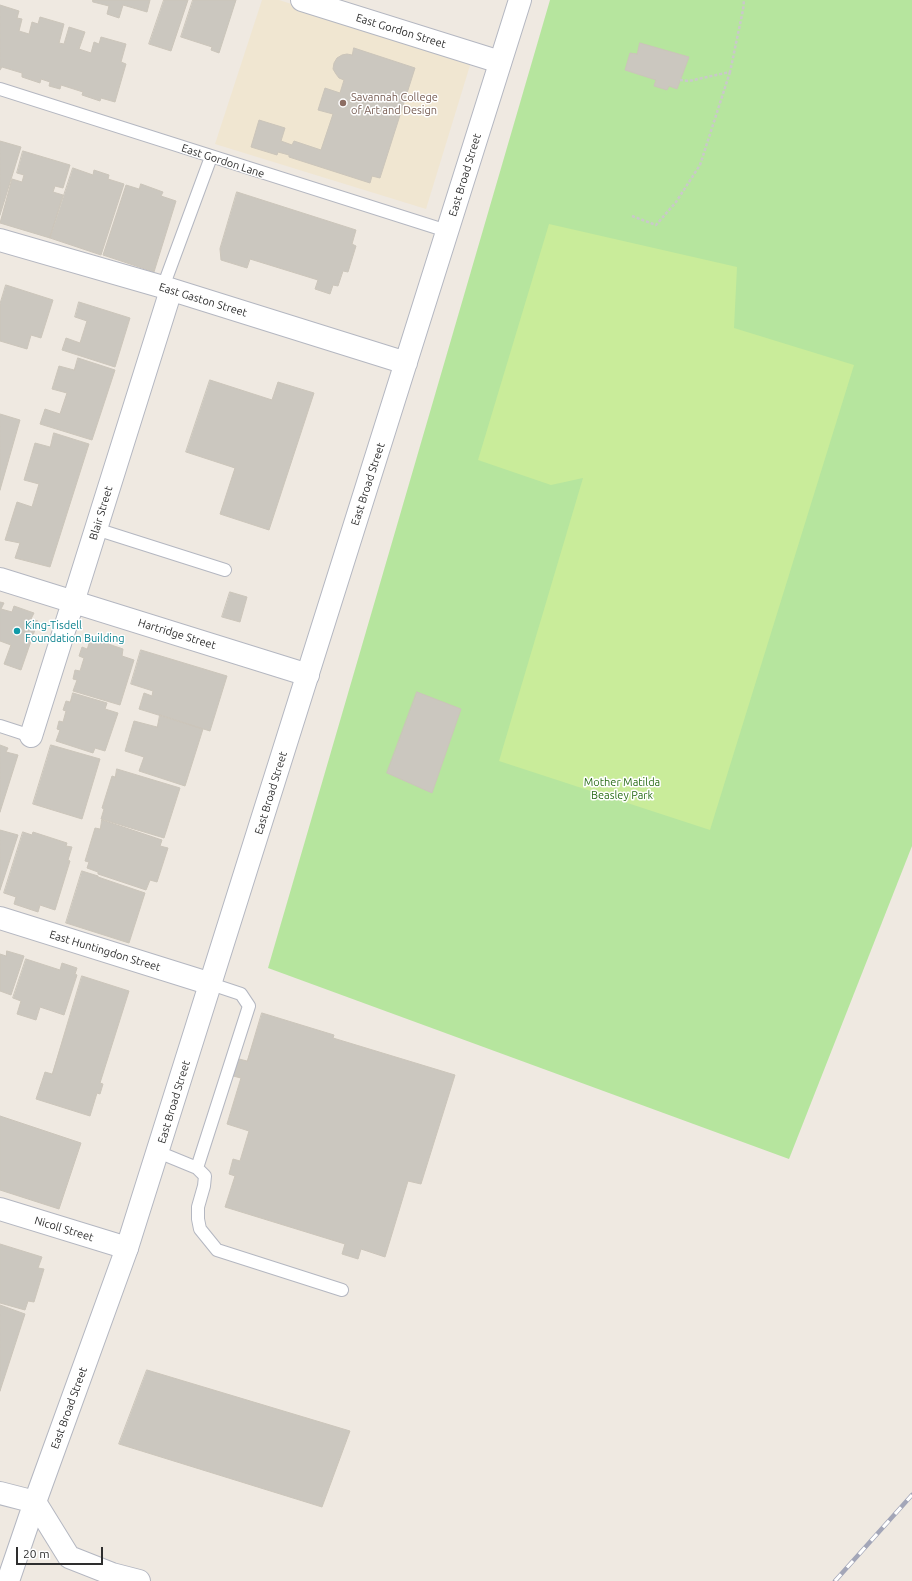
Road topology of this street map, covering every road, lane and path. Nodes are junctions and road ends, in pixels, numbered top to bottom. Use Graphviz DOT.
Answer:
graph roads {
  1 [pos="302,0"];
  2 [pos="520,0"];
  3 [pos="744,0"];
  4 [pos="500,62"];
  5 [pos="730,72"];
  6 [pos="680,80"];
  7 [pos="0,89"];
  8 [pos="211,157"];
  9 [pos="632,216"];
  10 [pos="447,231"];
  11 [pos="0,240"];
  12 [pos="167,289"];
  13 [pos="406,363"];
  14 [pos="96,529"];
  15 [pos="225,570"];
  16 [pos="0,579"];
  17 [pos="73,602"];
  18 [pos="308,675"];
  19 [pos="0,726"];
  20 [pos="31,736"];
  21 [pos="0,918"];
  22 [pos="211,984"];
  23 [pos="158,1152"];
  24 [pos="197,1168"];
  25 [pos="0,1209"];
  26 [pos="128,1248"];
  27 [pos="342,1290"];
  28 [pos="0,1493"];
  29 [pos="35,1502"];
  30 [pos="8,1581"];
  31 [pos="139,1581"];
  1 -- 4 [label="street, East Gordon Street"];
  2 -- 4 [label="street, East Broad Street"];
  3 -- 5 [label="path"];
  4 -- 10 [label="street, East Broad Street"];
  5 -- 6 [label="path"];
  5 -- 9 [label="path"];
  7 -- 8 [label="lane, East Gordon Lane"];
  8 -- 10 [label="lane, East Gordon Lane"];
  8 -- 12 [label="lane"];
  10 -- 13 [label="street, East Broad Street"];
  11 -- 12 [label="street, East Gaston Street"];
  12 -- 13 [label="street, East Gaston Street"];
  12 -- 14 [label="street, Blair Street"];
  13 -- 18 [label="street, East Broad Street"];
  14 -- 15 [label="lane"];
  14 -- 17 [label="street, Blair Street"];
  16 -- 17 [label="street, Hartridge Street"];
  17 -- 18 [label="street, Hartridge Street"];
  17 -- 20 [label="street, Blair Street"];
  18 -- 22 [label="street, East Broad Street"];
  19 -- 20 [label="lane"];
  21 -- 22 [label="street, East Huntingdon Street"];
  22 -- 23 [label="street, East Broad Street"];
  22 -- 24 [label="lane"];
  23 -- 24 [label="lane"];
  23 -- 26 [label="street, East Broad Street"];
  24 -- 27 [label="lane"];
  25 -- 26 [label="street, Nicoll Street"];
  26 -- 29 [label="street, East Broad Street"];
  28 -- 29 [label="street"];
  29 -- 30 [label="street, East Broad Street"];
  29 -- 31 [label="street"];
}
